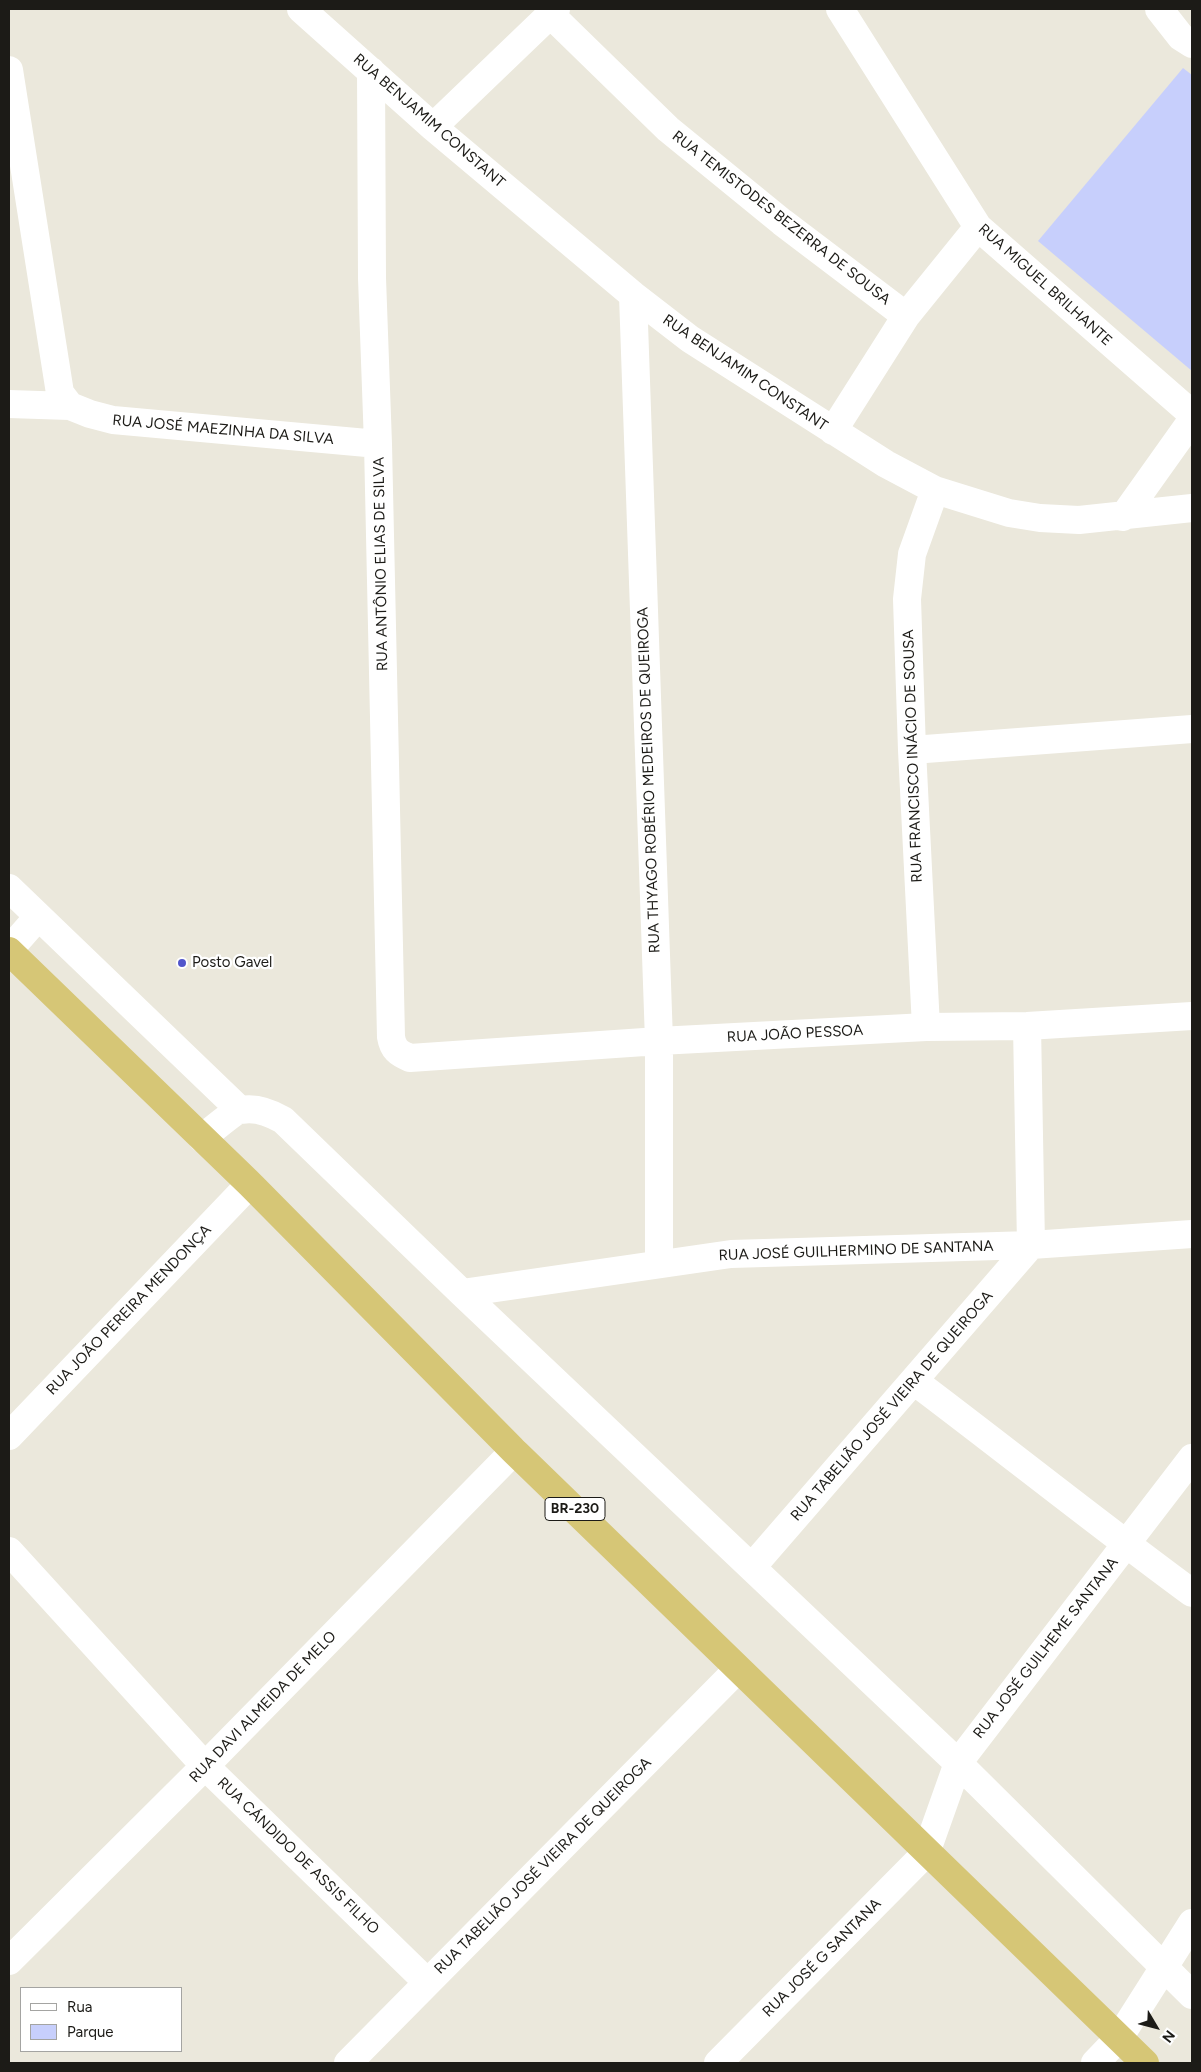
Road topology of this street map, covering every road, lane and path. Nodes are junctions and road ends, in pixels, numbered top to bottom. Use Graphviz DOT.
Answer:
graph roads {
  1 [pos="301,9"];
  2 [pos="840,9"];
  3 [pos="1158,9"];
  4 [pos="553,11"];
  5 [pos="1187,41"];
  6 [pos="9,70"];
  7 [pos="371,72"];
  8 [pos="433,127"];
  9 [pos="978,227"];
  10 [pos="633,295"];
  11 [pos="906,316"];
  12 [pos="9,404"];
  13 [pos="70,406"];
  14 [pos="1192,414"];
  15 [pos="1192,420"];
  16 [pos="833,431"];
  17 [pos="378,444"];
  18 [pos="935,490"];
  19 [pos="1192,508"];
  20 [pos="1123,517"];
  21 [pos="1192,729"];
  22 [pos="912,750"];
  23 [pos="9,888"];
  24 [pos="38,917"];
  25 [pos="9,950"];
  26 [pos="1192,1016"];
  27 [pos="1027,1026"];
  28 [pos="926,1027"];
  29 [pos="659,1041"];
  30 [pos="399,1053"];
  31 [pos="240,1110"];
  32 [pos="202,1138"];
  33 [pos="250,1184"];
  34 [pos="1192,1234"];
  35 [pos="1031,1245"];
  36 [pos="659,1264"];
  37 [pos="462,1293"];
  38 [pos="914,1380"];
  39 [pos="9,1436"];
  40 [pos="514,1451"];
  41 [pos="1192,1458"];
  42 [pos="1127,1545"];
  43 [pos="9,1551"];
  44 [pos="752,1567"];
  45 [pos="1192,1593"];
  46 [pos="738,1669"];
  47 [pos="958,1763"];
  48 [pos="205,1766"];
  49 [pos="926,1852"];
  50 [pos="1192,1923"];
  51 [pos="9,1961"];
  52 [pos="1164,1965"];
  53 [pos="427,1982"];
  54 [pos="1192,1995"];
  55 [pos="1119,2038"];
  56 [pos="348,2063"];
  57 [pos="718,2063"];
  58 [pos="1095,2063"];
  59 [pos="1146,2063"];
  1 -- 7 [label="street, RUA BENJAMIM CONSTANT"];
  2 -- 9 [label="street, RUA MIGUEL BRILHANTE"];
  3 -- 5 [label="street"];
  4 -- 8 [label="street"];
  4 -- 11 [label="street, RUA TEMISTODES BEZERRA DE SOUSA"];
  6 -- 13 [label="street"];
  7 -- 8 [label="street, RUA BENJAMIM CONSTANT"];
  7 -- 17 [label="street, RUA ANTÔNIO ELIAS DE SILVA"];
  8 -- 10 [label="street, RUA BENJAMIM CONSTANT"];
  9 -- 11 [label="street"];
  9 -- 14 [label="street, RUA MIGUEL BRILHANTE"];
  10 -- 16 [label="street, RUA BENJAMIM CONSTANT"];
  10 -- 29 [label="street, RUA THYAGO ROBÉRIO MEDEIROS DE QUEIROGA"];
  11 -- 16 [label="street"];
  12 -- 13 [label="street, RUA JOSÉ MAEZINHA DA SILVA"];
  13 -- 17 [label="street, RUA JOSÉ MAEZINHA DA SILVA"];
  15 -- 20 [label="street"];
  16 -- 18 [label="street, RUA BENJAMIM CONSTANT"];
  17 -- 30 [label="street, RUA ANTÔNIO ELIAS DE SILVA"];
  18 -- 20 [label="street, RUA BENJAMIM CONSTANT"];
  18 -- 22 [label="street, RUA FRANCISCO INÁCIO DE SOUSA"];
  19 -- 20 [label="street, RUA BENJAMIM CONSTANT"];
  21 -- 22 [label="street"];
  22 -- 28 [label="street, RUA FRANCISCO INÁCIO DE SOUSA"];
  23 -- 24 [label="street"];
  24 -- 25 [label="street"];
  24 -- 31 [label="street"];
  25 -- 32 [label="highway, BR-230"];
  26 -- 27 [label="street, RUA JOÃO PESSOA"];
  27 -- 28 [label="street, RUA JOÃO PESSOA"];
  27 -- 35 [label="street"];
  28 -- 29 [label="street, RUA JOÃO PESSOA"];
  29 -- 30 [label="street, RUA JOÃO PESSOA"];
  29 -- 36 [label="street, RUA THYAGO ROBÉRIO MEDEIROS DE QUEIROGA"];
  31 -- 32 [label="street"];
  31 -- 37 [label="street"];
  32 -- 33 [label="highway, BR-230"];
  33 -- 39 [label="street, RUA JOÃO PEREIRA MENDONÇA"];
  33 -- 40 [label="highway, BR-230"];
  34 -- 35 [label="street, RUA JOSÉ GUILHERMINO DE SANTANA"];
  35 -- 36 [label="street, RUA JOSÉ GUILHERMINO DE SANTANA"];
  35 -- 38 [label="street, RUA TABELIÃO JOSÉ VIEIRA DE QUEIROGA"];
  36 -- 37 [label="street, RUA JOSÉ GUILHERMINO DE SANTANA"];
  37 -- 44 [label="street"];
  38 -- 42 [label="street"];
  38 -- 44 [label="street, RUA TABELIÃO JOSÉ VIEIRA DE QUEIROGA"];
  40 -- 46 [label="highway, BR-230"];
  40 -- 48 [label="street, RUA DAVI ALMEIDA DE MELO"];
  41 -- 42 [label="street, RUA JOSÉ GUILHEME SANTANA"];
  42 -- 45 [label="street"];
  42 -- 47 [label="street, RUA JOSÉ GUILHEME SANTANA"];
  43 -- 48 [label="street, RUA CÁNDIDO DE ASSIS FILHO"];
  44 -- 47 [label="street"];
  46 -- 49 [label="highway, BR-230"];
  46 -- 53 [label="street, RUA TABELIÃO JOSÉ VIEIRA DE QUEIROGA"];
  47 -- 49 [label="street, RUA JOSÉ GUILHEME SANTANA"];
  47 -- 52 [label="street"];
  48 -- 51 [label="street, RUA DAVI ALMEIDA DE MELO"];
  48 -- 53 [label="street, RUA CÁNDIDO DE ASSIS FILHO"];
  49 -- 55 [label="highway, BR-230"];
  49 -- 57 [label="street, RUA JOSÉ G SANTANA"];
  50 -- 52 [label="street"];
  52 -- 54 [label="street"];
  52 -- 55 [label="street"];
  53 -- 56 [label="street, RUA TABELIÃO JOSÉ VIEIRA DE QUEIROGA"];
  55 -- 58 [label="street"];
  55 -- 59 [label="highway, BR-230"];
}
